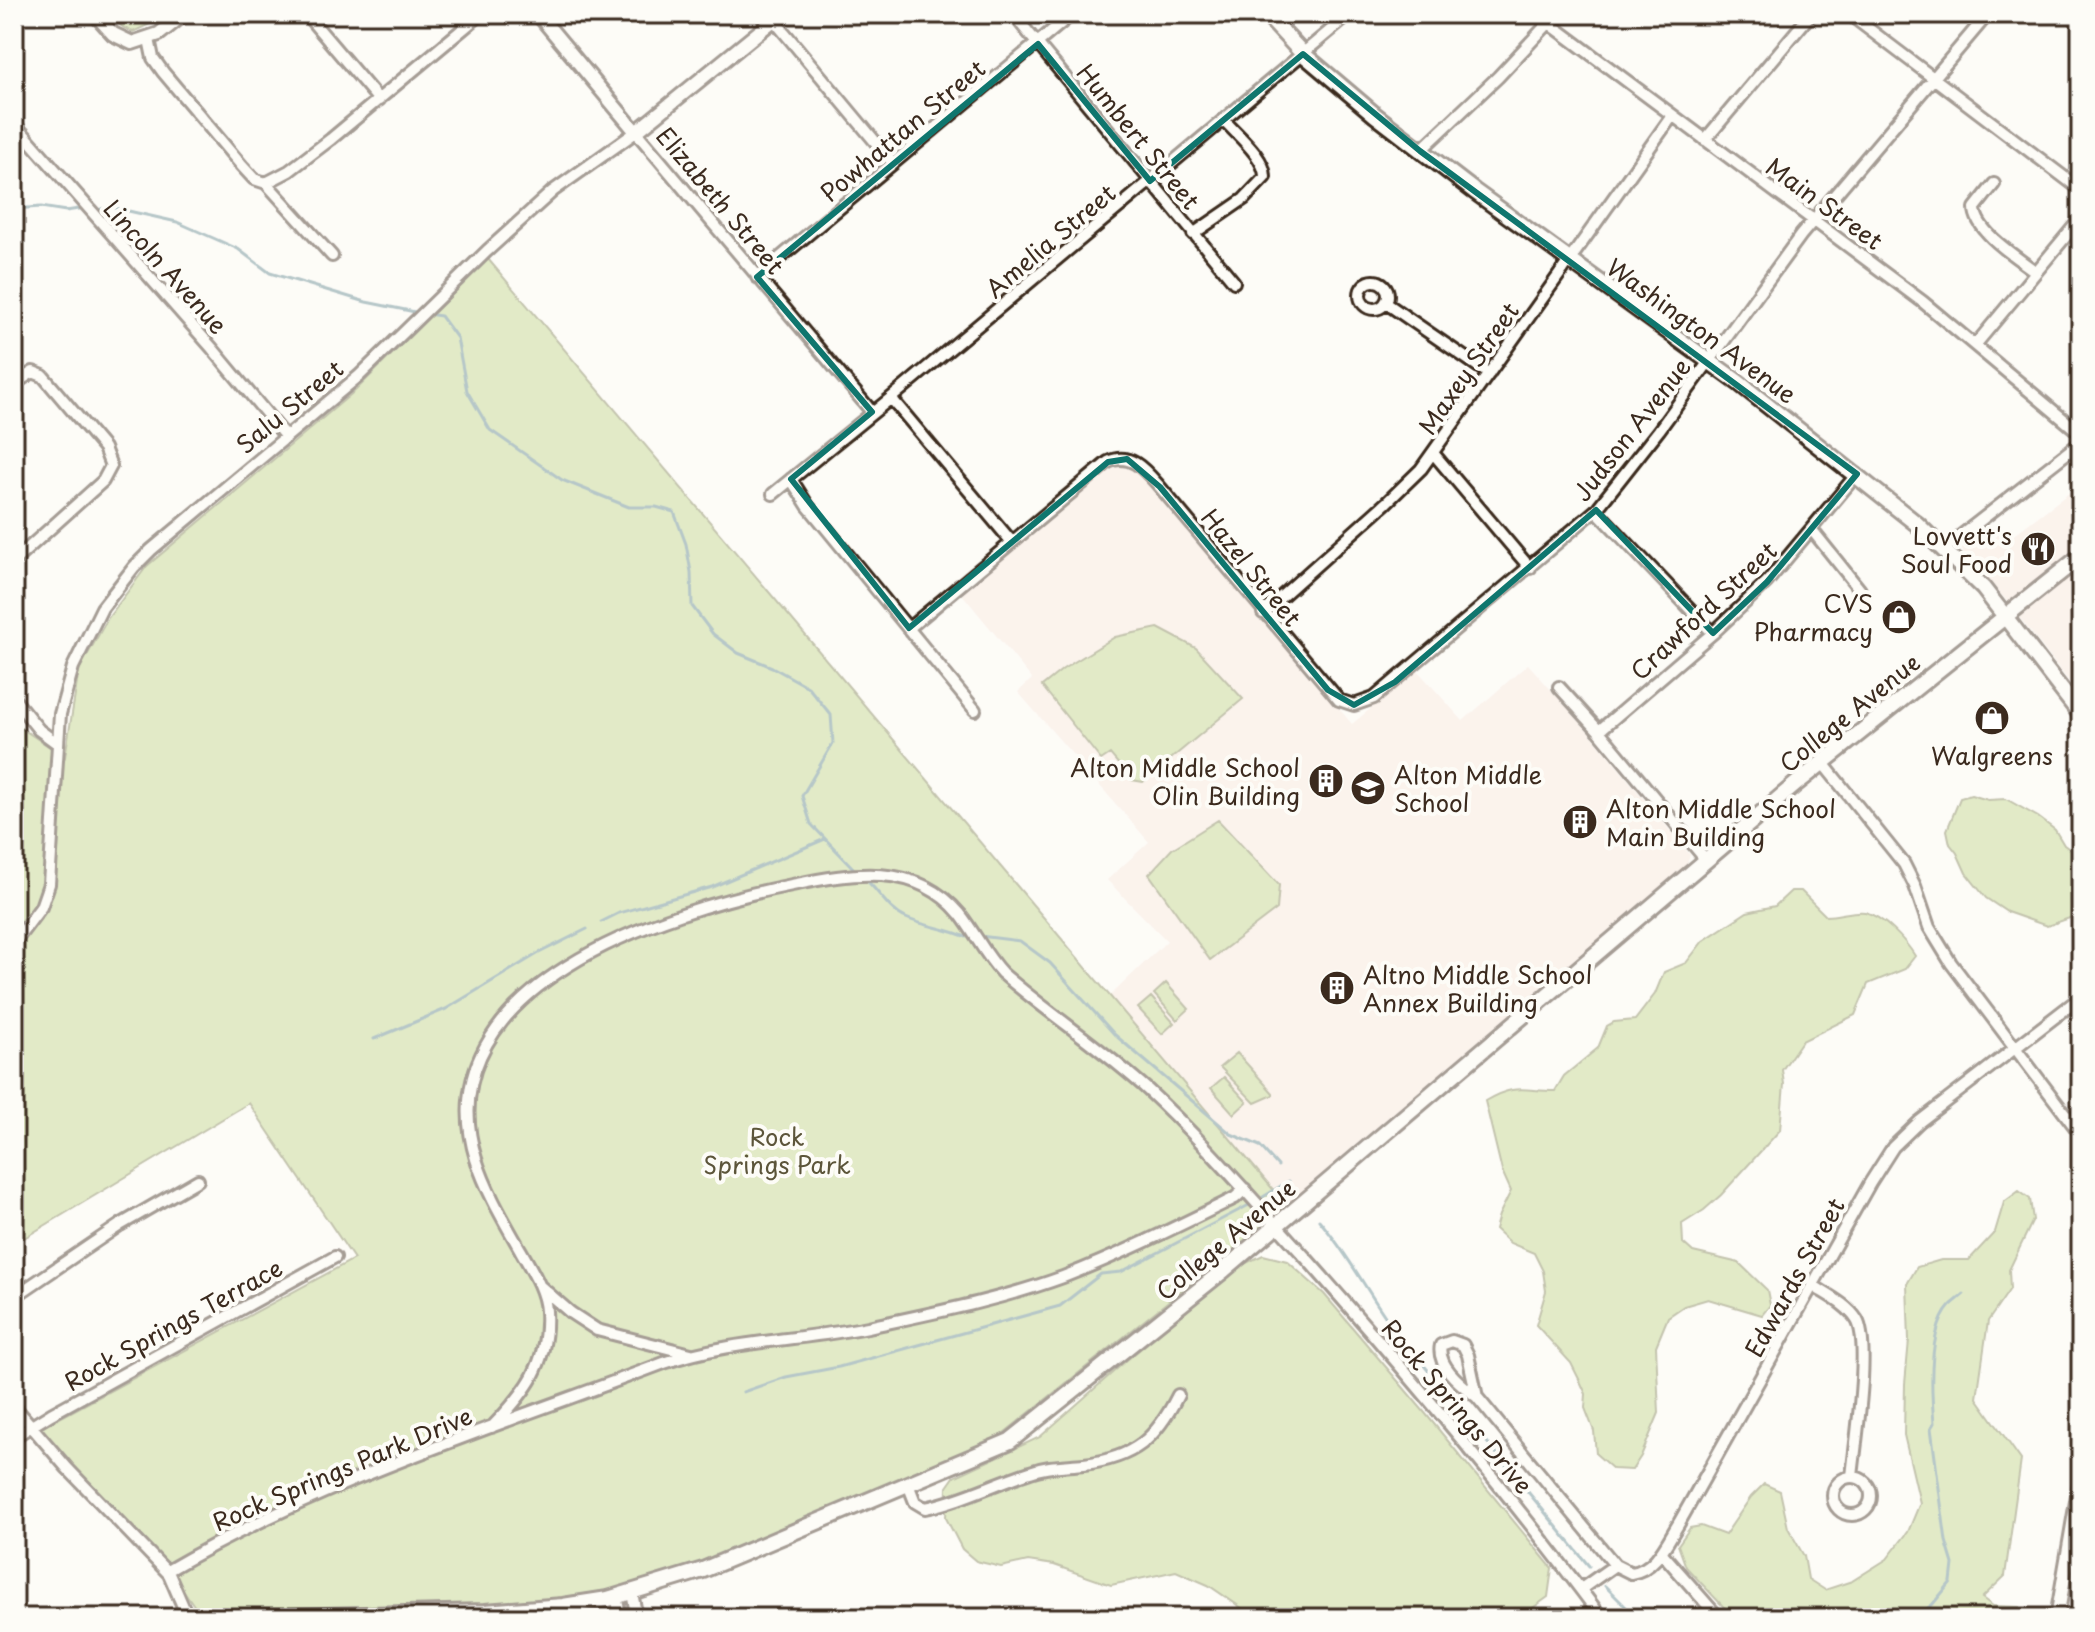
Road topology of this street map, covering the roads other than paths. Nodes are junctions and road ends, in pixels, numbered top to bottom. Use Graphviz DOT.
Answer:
graph roads {
  1 [pos="95,14"];
  2 [pos="184,14"];
  3 [pos="306,14"];
  4 [pos="481,14"];
  5 [pos="538,14"];
  6 [pos="1013,14"];
  7 [pos="1072,14"];
  8 [pos="1266,14"];
  9 [pos="1350,14"];
  10 [pos="1537,14"];
  11 [pos="1557,14"];
  12 [pos="1811,14"];
  13 [pos="1849,14"];
  14 [pos="1988,14"];
  15 [pos="775,16"];
  16 [pos="1548,23"];
  17 [pos="149,39"];
  18 [pos="1038,44"];
  19 [pos="1303,54"];
  20 [pos="1933,79"];
  21 [pos="379,100"];
  22 [pos="1672,116"];
  23 [pos="1224,120"];
  24 [pos="14,123"];
  25 [pos="636,132"];
  26 [pos="1705,140"];
  27 [pos="1420,151"];
  28 [pos="893,163"];
  29 [pos="1150,181"];
  30 [pos="266,183"];
  31 [pos="1994,184"];
  32 [pos="2081,190"];
  33 [pos="2081,218"];
  34 [pos="1814,219"];
  35 [pos="1193,234"];
  36 [pos="332,256"];
  37 [pos="1569,260"];
  38 [pos="2036,272"];
  39 [pos="757,277"];
  40 [pos="1234,282"];
  41 [pos="1386,303"];
  42 [pos="1976,344"];
  43 [pos="1709,361"];
  44 [pos="1489,374"];
  45 [pos="14,384"];
  46 [pos="891,398"];
  47 [pos="872,412"];
  48 [pos="2081,434"];
  49 [pos="286,437"];
  50 [pos="2081,442"];
  51 [pos="1433,453"];
  52 [pos="1857,474"];
  53 [pos="791,479"];
  54 [pos="773,494"];
  55 [pos="1596,510"];
  56 [pos="1812,530"];
  57 [pos="1011,541"];
  58 [pos="1945,548"];
  59 [pos="2081,556"];
  60 [pos="14,561"];
  61 [pos="1530,568"];
  62 [pos="1860,590"];
  63 [pos="1263,613"];
  64 [pos="2005,614"];
  65 [pos="909,628"];
  66 [pos="1713,633"];
  67 [pos="1559,687"];
  68 [pos="14,699"];
  69 [pos="1349,705"];
  70 [pos="975,710"];
  71 [pos="2081,715"];
  72 [pos="1599,731"];
  73 [pos="58,744"];
  74 [pos="1822,762"];
  75 [pos="1706,860"];
  76 [pos="14,943"];
  77 [pos="2081,997"];
  78 [pos="2014,1047"];
  79 [pos="2081,1135"];
  80 [pos="198,1180"];
  81 [pos="1245,1189"];
  82 [pos="1276,1225"];
  83 [pos="335,1257"];
  84 [pos="1812,1285"];
  85 [pos="540,1286"];
  86 [pos="14,1297"];
  87 [pos="692,1354"];
  88 [pos="1178,1395"];
  89 [pos="1477,1397"];
  90 [pos="14,1406"];
  91 [pos="30,1427"];
  92 [pos="492,1427"];
  93 [pos="14,1437"];
  94 [pos="1852,1477"];
  95 [pos="2081,1478"];
  96 [pos="908,1484"];
  97 [pos="2076,1541"];
  98 [pos="1661,1552"];
  99 [pos="1615,1565"];
  100 [pos="167,1571"];
  101 [pos="1581,1589"];
  102 [pos="632,1593"];
  103 [pos="616,1597"];
  104 [pos="188,1618"];
  105 [pos="241,1618"];
  106 [pos="621,1618"];
  107 [pos="637,1618"];
  108 [pos="1602,1618"];
  109 [pos="1719,1618"];
  110 [pos="2057,1618"];
  1 -- 17 [label="street"];
  2 -- 17 [label="street"];
  3 -- 21 [label="street"];
  4 -- 21 [label="street"];
  5 -- 25 [label="street, Elizabeth Street"];
  6 -- 18 [label="street, Humbert Street"];
  7 -- 18 [label="street, Powhattan Street"];
  8 -- 19 [label="main road, Washington Avenue"];
  9 -- 19 [label="street, Amelia Street"];
  10 -- 16 [label="street, Main Street"];
  11 -- 16 [label="street"];
  12 -- 26 [label="street"];
  13 -- 20 [label="street"];
  14 -- 20 [label="street, Judson Avenue"];
  15 -- 25 [label="street, Salu Street"];
  15 -- 28 [label="street"];
  16 -- 22 [label="street, Main Street"];
  16 -- 27 [label="street"];
  17 -- 30 [label="street"];
  18 -- 28 [label="street, Powhattan Street"];
  18 -- 29 [label="street, Humbert Street"];
  19 -- 23 [label="street, Amelia Street"];
  19 -- 27 [label="main road, Washington Avenue"];
  20 -- 32 [label="street"];
  20 -- 34 [label="street, Judson Avenue"];
  21 -- 30 [label="street"];
  22 -- 26 [label="street, Main Street"];
  22 -- 37 [label="street, Maxey Street"];
  23 -- 29 [label="street, Amelia Street"];
  23 -- 35 [label="street"];
  24 -- 49 [label="street, Lincoln Avenue"];
  25 -- 39 [label="street, Elizabeth Street"];
  25 -- 49 [label="street, Salu Street"];
  26 -- 34 [label="street, Main Street"];
  27 -- 37 [label="main road, Washington Avenue"];
  28 -- 39 [label="street, Powhattan Street"];
  29 -- 35 [label="street, Humbert Street"];
  29 -- 46 [label="street, Amelia Street"];
  30 -- 36 [label="street"];
  31 -- 38 [label="street"];
  33 -- 38 [label="street"];
  34 -- 42 [label="street, Main Street"];
  34 -- 43 [label="street, Judson Avenue"];
  35 -- 40 [label="street, Humbert Street"];
  37 -- 43 [label="main road, Washington Avenue"];
  37 -- 44 [label="street, Maxey Street"];
  38 -- 42 [label="street"];
  39 -- 47 [label="street, Elizabeth Street"];
  41 -- 44 [label="street"];
  42 -- 48 [label="street, Main Street"];
  43 -- 52 [label="main road, Washington Avenue"];
  43 -- 55 [label="street, Judson Avenue"];
  44 -- 51 [label="street, Maxey Street"];
  45 -- 60 [label="street"];
  46 -- 47 [label="street, Amelia Street"];
  46 -- 57 [label="street"];
  47 -- 53 [label="street, Amelia Street"];
  49 -- 73 [label="street, Salu Street"];
  50 -- 58 [label="street"];
  51 -- 61 [label="street"];
  51 -- 63 [label="street, Maxey Street"];
  52 -- 56 [label="street, Crawford Street"];
  52 -- 58 [label="main road, Washington Avenue"];
  53 -- 54 [label="street, Amelia Street"];
  53 -- 65 [label="street"];
  55 -- 61 [label="street, Judson Avenue"];
  55 -- 66 [label="street"];
  56 -- 62 [label="street"];
  56 -- 66 [label="street, Crawford Street"];
  57 -- 63 [label="street, Hazel Street"];
  57 -- 65 [label="street"];
  58 -- 64 [label="main road, Washington Avenue"];
  59 -- 64 [label="main road, College Avenue"];
  61 -- 69 [label="street, Judson Avenue"];
  63 -- 69 [label="street, Hazel Street"];
  64 -- 71 [label="main road, Washington Avenue"];
  64 -- 74 [label="main road, College Avenue"];
  65 -- 70 [label="street"];
  66 -- 72 [label="street, Crawford Street"];
  67 -- 72 [label="street"];
  68 -- 73 [label="street"];
  72 -- 75 [label="street"];
  73 -- 76 [label="street, Salu Street"];
  74 -- 75 [label="main road, College Avenue"];
  74 -- 78 [label="street"];
  75 -- 82 [label="main road, College Avenue"];
  77 -- 78 [label="street, Edwards Street"];
  78 -- 79 [label="street"];
  78 -- 84 [label="street, Edwards Street"];
  80 -- 86 [label="street"];
  81 -- 82 [label="street, Rock Springs Park Drive"];
  81 -- 85 [label="street, Rock Springs Park Drive"];
  81 -- 87 [label="street, Rock Springs Park Drive"];
  82 -- 96 [label="main road, College Avenue"];
  82 -- 101 [label="street, Rock Springs Drive"];
  83 -- 91 [label="street, Rock Springs Terrace"];
  84 -- 94 [label="street"];
  84 -- 98 [label="street, Edwards Street"];
  85 -- 87 [label="street, Rock Springs Park Drive"];
  85 -- 92 [label="street, Rock Springs Park Drive"];
  87 -- 92 [label="street, Rock Springs Park Drive"];
  88 -- 96 [label="street"];
  89 -- 89 [label="street"];
  89 -- 99 [label="street"];
  90 -- 91 [label="street"];
  91 -- 93 [label="street, Rock Springs Terrace"];
  91 -- 100 [label="street"];
  92 -- 100 [label="street, Rock Springs Park Drive"];
  95 -- 97 [label="street"];
  96 -- 102 [label="main road, College Avenue"];
  97 -- 110 [label="street"];
  98 -- 99 [label="street, Edwards Street"];
  98 -- 109 [label="street"];
  99 -- 101 [label="street"];
  100 -- 104 [label="street"];
  101 -- 108 [label="street, Rock Springs Drive"];
  102 -- 103 [label="main road, College Avenue"];
  102 -- 107 [label="street"];
  103 -- 105 [label="main road, College Avenue"];
  103 -- 106 [label="street"];
}
